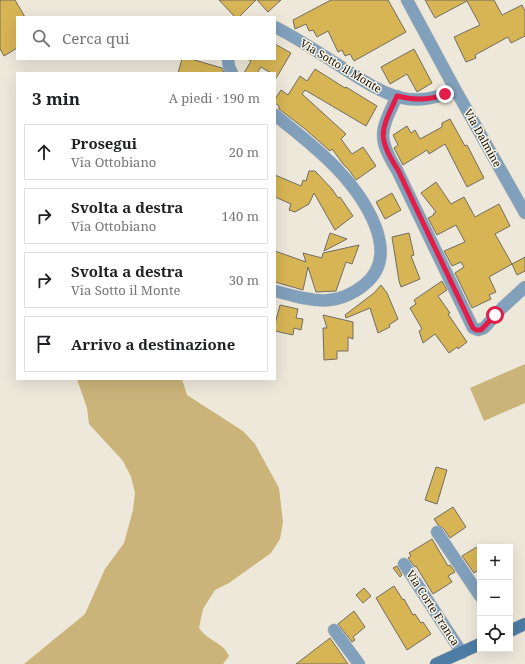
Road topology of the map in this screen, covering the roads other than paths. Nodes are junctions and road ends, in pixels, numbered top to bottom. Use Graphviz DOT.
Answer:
graph roads {
  1 [pos="407,0"];
  2 [pos="276,28"];
  3 [pos="228,60"];
  4 [pos="232,72"];
  5 [pos="455,89"];
  6 [pos="397,96"];
  7 [pos="276,116"];
  8 [pos="525,213"];
  9 [pos="525,287"];
  10 [pos="276,291"];
  11 [pos="437,532"];
  12 [pos="404,564"];
  13 [pos="477,592"];
  14 [pos="525,624"];
  15 [pos="334,630"];
  16 [pos="513,630"];
  17 [pos="477,646"];
  18 [pos="462,653"];
  19 [pos="359,664"];
  20 [pos="436,664"];
  1 -- 5 [label="street, Via Dalmine"];
  2 -- 6 [label="street, Via Sotto il Monte"];
  3 -- 4 [label="street"];
  5 -- 6 [label="street, Via Sotto il Monte"];
  5 -- 8 [label="street, Via Dalmine"];
  6 -- 9 [label="street"];
  7 -- 10 [label="street"];
  11 -- 13 [label="street"];
  12 -- 18 [label="street, Via Corte Franca"];
  14 -- 16 [label="street"];
  15 -- 19 [label="street"];
  17 -- 18 [label="street"];
  18 -- 20 [label="street"];
}
